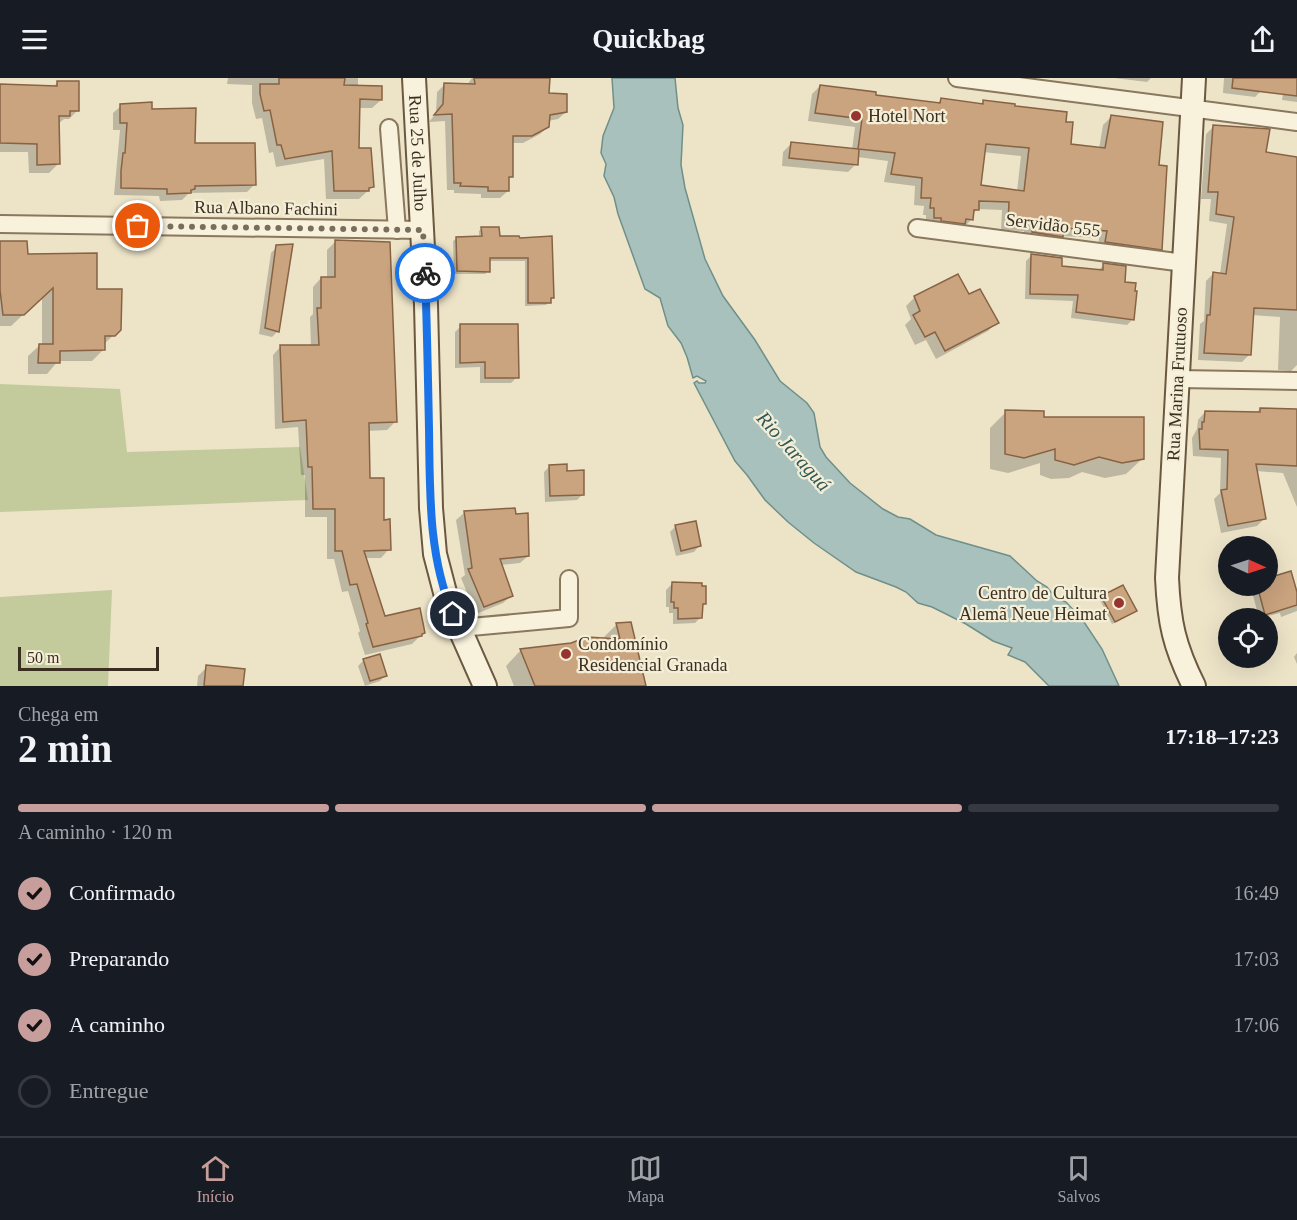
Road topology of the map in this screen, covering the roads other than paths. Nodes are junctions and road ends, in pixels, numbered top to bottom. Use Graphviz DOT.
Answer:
graph roads {
  1 [pos="414,78"];
  2 [pos="957,78"];
  3 [pos="1194,78"];
  4 [pos="1192,107"];
  5 [pos="1297,122"];
  6 [pos="389,128"];
  7 [pos="0,224"];
  8 [pos="917,228"];
  9 [pos="397,230"];
  10 [pos="423,230"];
  11 [pos="1184,263"];
  12 [pos="1178,379"];
  13 [pos="1297,381"];
  14 [pos="569,579"];
  15 [pos="460,628"];
  16 [pos="485,686"];
  17 [pos="1194,686"];
  1 -- 10 [label="main road, Rua 25 de Julho"];
  2 -- 4 [label="street"];
  3 -- 4 [label="main road, Rua Marina Frutuoso"];
  4 -- 5 [label="street"];
  4 -- 11 [label="main road, Rua Marina Frutuoso"];
  6 -- 9 [label="street"];
  7 -- 9 [label="street, Rua Albano Fachini"];
  8 -- 11 [label="street, Servidão 555"];
  9 -- 10 [label="street, Rua Albano Fachini"];
  10 -- 15 [label="main road, Rua 25 de Julho"];
  11 -- 12 [label="main road, Rua Marina Frutuoso"];
  12 -- 13 [label="street"];
  12 -- 17 [label="main road, Rua Marina Frutuoso"];
  14 -- 15 [label="street"];
  15 -- 16 [label="main road, Rua 25 de Julho"];
}
